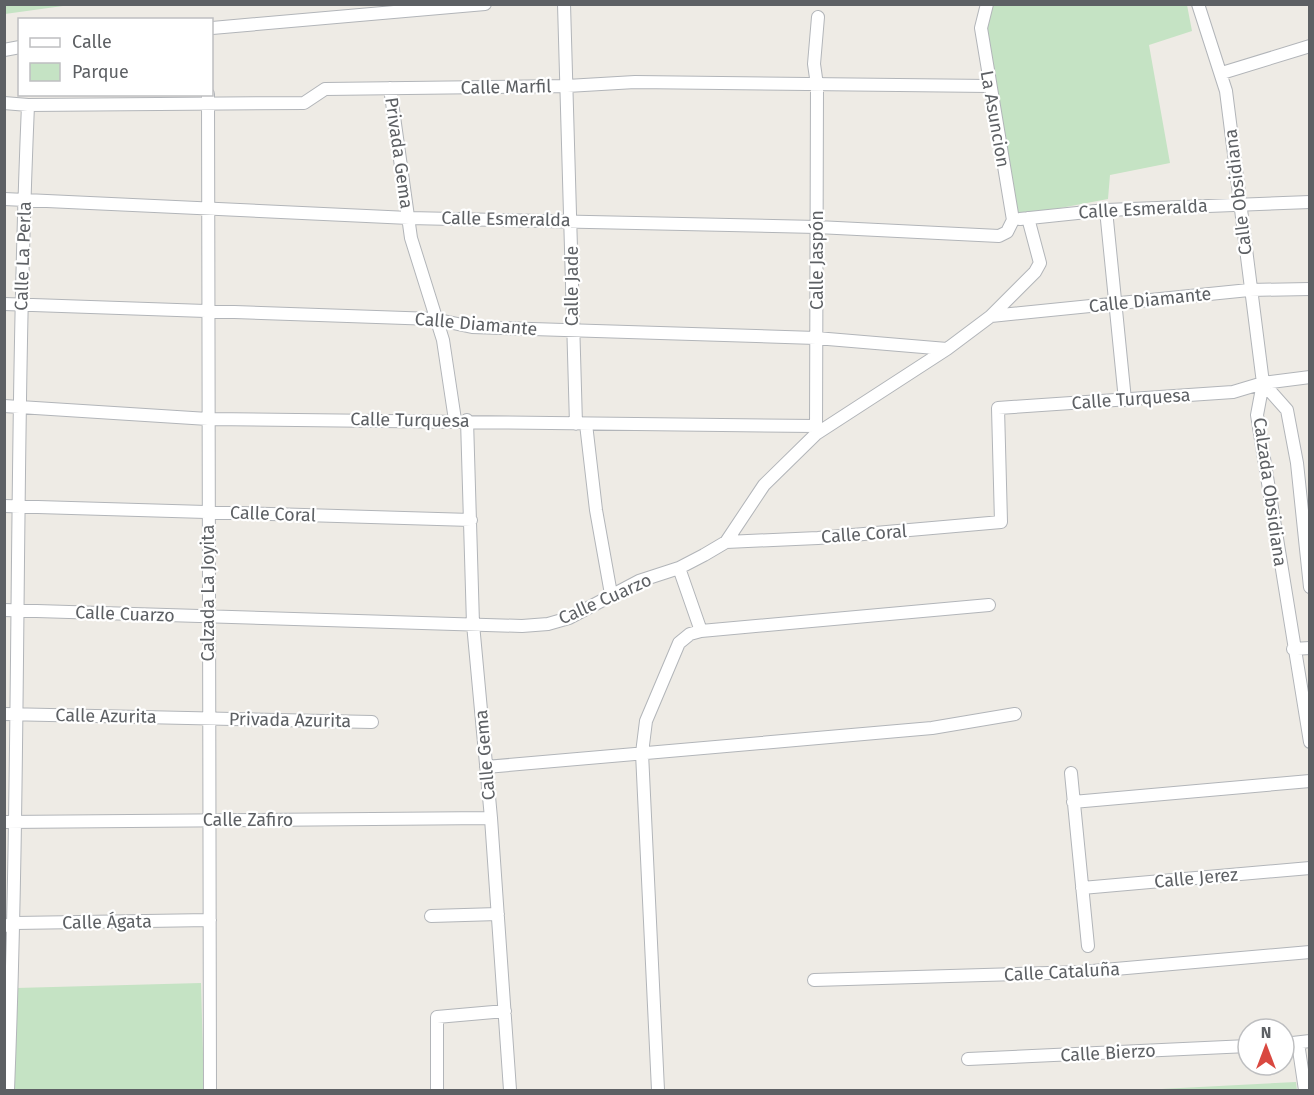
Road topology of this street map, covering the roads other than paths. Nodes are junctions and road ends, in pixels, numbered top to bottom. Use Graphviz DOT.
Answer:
graph roads {
  1 [pos="485,4"];
  2 [pos="564,4"];
  3 [pos="987,4"];
  4 [pos="1198,4"];
  5 [pos="818,17"];
  6 [pos="213,28"];
  7 [pos="1310,46"];
  8 [pos="1222,74"];
  9 [pos="818,85"];
  10 [pos="567,86"];
  11 [pos="989,86"];
  12 [pos="390,88"];
  13 [pos="208,99"];
  14 [pos="4,103"];
  15 [pos="28,105"];
  16 [pos="4,199"];
  17 [pos="24,199"];
  18 [pos="1310,202"];
  19 [pos="1240,204"];
  20 [pos="207,209"];
  21 [pos="1106,210"];
  22 [pos="409,218"];
  23 [pos="1028,218"];
  24 [pos="572,220"];
  25 [pos="1013,220"];
  26 [pos="817,227"];
  27 [pos="1310,289"];
  28 [pos="1249,290"];
  29 [pos="1114,303"];
  30 [pos="4,304"];
  31 [pos="21,304"];
  32 [pos="207,310"];
  33 [pos="991,316"];
  34 [pos="434,319"];
  35 [pos="572,330"];
  36 [pos="816,338"];
  37 [pos="947,349"];
  38 [pos="1310,377"];
  39 [pos="1263,383"];
  40 [pos="1125,400"];
  41 [pos="4,406"];
  42 [pos="18,406"];
  43 [pos="208,418"];
  44 [pos="461,420"];
  45 [pos="581,424"];
  46 [pos="816,430"];
  47 [pos="1303,463"];
  48 [pos="4,506"];
  49 [pos="18,508"];
  50 [pos="208,513"];
  51 [pos="471,520"];
  52 [pos="1001,522"];
  53 [pos="726,542"];
  54 [pos="1307,549"];
  55 [pos="679,568"];
  56 [pos="1310,587"];
  57 [pos="611,594"];
  58 [pos="989,605"];
  59 [pos="10,610"];
  60 [pos="208,617"];
  61 [pos="473,624"];
  62 [pos="701,631"];
  63 [pos="1310,648"];
  64 [pos="1293,649"];
  65 [pos="10,714"];
  66 [pos="1015,714"];
  67 [pos="208,719"];
  68 [pos="372,722"];
  69 [pos="1310,742"];
  70 [pos="642,753"];
  71 [pos="486,767"];
  72 [pos="1071,773"];
  73 [pos="1310,782"];
  74 [pos="1073,802"];
  75 [pos="491,818"];
  76 [pos="208,821"];
  77 [pos="10,822"];
  78 [pos="1310,868"];
  79 [pos="1082,888"];
  80 [pos="498,914"];
  81 [pos="431,916"];
  82 [pos="210,920"];
  83 [pos="10,925"];
  84 [pos="1088,946"];
  85 [pos="1310,952"];
  86 [pos="814,980"];
  87 [pos="505,1011"];
  88 [pos="1304,1042"];
  89 [pos="1236,1047"];
  90 [pos="968,1059"];
  91 [pos="8,1090"];
  92 [pos="210,1090"];
  93 [pos="437,1090"];
  94 [pos="510,1090"];
  95 [pos="658,1090"];
  96 [pos="1305,1090"];
  1 -- 6 [label="street"];
  2 -- 10 [label="street, Calle Jade"];
  3 -- 11 [label="street, La Asuncion"];
  4 -- 8 [label="street, Calle Obsidiana"];
  5 -- 9 [label="street, Calle Jaspón"];
  7 -- 8 [label="street"];
  8 -- 19 [label="street, Calle Obsidiana"];
  9 -- 10 [label="street, Calle Marfil"];
  9 -- 11 [label="street, Calle Marfil"];
  9 -- 26 [label="street, Calle Jaspón"];
  10 -- 12 [label="street, Calle Marfil"];
  10 -- 24 [label="street, Calle Jade"];
  11 -- 25 [label="street, La Asuncion"];
  12 -- 13 [label="street, Calle Marfil"];
  12 -- 22 [label="street, Privada Gema"];
  13 -- 15 [label="street, Calle Marfil"];
  13 -- 20 [label="street, Calzada La Joyita"];
  14 -- 15 [label="street, Calle Marfil"];
  15 -- 17 [label="street, Calle La Perla"];
  16 -- 17 [label="street, Calle Esmeralda"];
  17 -- 20 [label="street, Calle Esmeralda"];
  17 -- 31 [label="street, Calle La Perla"];
  18 -- 19 [label="street, Calle Esmeralda"];
  19 -- 21 [label="street, Calle Esmeralda"];
  19 -- 28 [label="street, Calle Obsidiana"];
  20 -- 22 [label="street, Calle Esmeralda"];
  20 -- 32 [label="street, Calzada La Joyita"];
  21 -- 23 [label="street, Calle Esmeralda"];
  21 -- 29 [label="street"];
  22 -- 24 [label="street, Calle Esmeralda"];
  22 -- 34 [label="street, Calle Gema"];
  23 -- 25 [label="street, Calle Esmeralda"];
  23 -- 33 [label="street, Calle Cuarzo"];
  24 -- 26 [label="street, Calle Esmeralda"];
  24 -- 35 [label="street, Calle Jade"];
  25 -- 26 [label="street, Calle Esmeralda"];
  26 -- 36 [label="street, Calle Jaspón"];
  27 -- 28 [label="street, Calle Diamante"];
  28 -- 29 [label="street, Calle Diamante"];
  28 -- 39 [label="street, Calle Obsidiana"];
  29 -- 33 [label="street, Calle Diamante"];
  29 -- 40 [label="street"];
  30 -- 31 [label="street, Calle Diamante"];
  31 -- 32 [label="street, Calle Diamante"];
  31 -- 42 [label="street, Calle La Perla"];
  32 -- 34 [label="street, Calle Diamante"];
  32 -- 43 [label="street, Calzada La Joyita"];
  33 -- 37 [label="street, Calle Cuarzo"];
  34 -- 35 [label="street, Calle Diamante"];
  34 -- 44 [label="street, Calle Gema"];
  35 -- 36 [label="street, Calle Diamante"];
  35 -- 45 [label="street, Calle Jade"];
  36 -- 37 [label="street, Calle Diamante"];
  36 -- 46 [label="street, Calle Jaspón"];
  37 -- 46 [label="street, Calle Cuarzo"];
  38 -- 39 [label="street, Calle Turquesa"];
  39 -- 40 [label="street, Calle Turquesa"];
  39 -- 47 [label="street, Calzada Obsidiana"];
  39 -- 64 [label="street, Calzada Obsidiana"];
  40 -- 52 [label="street, Calle Turquesa"];
  41 -- 42 [label="street, Calle Turquesa"];
  42 -- 43 [label="street, Calle Turquesa"];
  42 -- 49 [label="street, Calle La Perla"];
  43 -- 44 [label="street, Calle Turquesa"];
  43 -- 50 [label="street, Calzada La Joyita"];
  44 -- 45 [label="street, Calle Turquesa"];
  44 -- 51 [label="street, Calle Gema"];
  45 -- 46 [label="street, Calle Turquesa"];
  45 -- 57 [label="street, Calle Jade"];
  46 -- 53 [label="street, Calle Cuarzo"];
  47 -- 54 [label="street, Calzada Obsidiana"];
  48 -- 49 [label="street, Calle Coral"];
  49 -- 50 [label="street, Calle Coral"];
  49 -- 59 [label="street, Calle La Perla"];
  50 -- 51 [label="street, Calle Coral"];
  50 -- 60 [label="street, Calzada La Joyita"];
  51 -- 61 [label="street, Calle Gema"];
  52 -- 53 [label="street, Calle Coral"];
  53 -- 55 [label="street, Calle Cuarzo"];
  54 -- 56 [label="street, Calzada Obsidiana"];
  55 -- 57 [label="street, Calle Cuarzo"];
  55 -- 62 [label="street"];
  57 -- 61 [label="street, Calle Cuarzo"];
  58 -- 62 [label="street"];
  59 -- 60 [label="street, Calle Cuarzo"];
  59 -- 65 [label="street, Calle La Perla"];
  60 -- 61 [label="street, Calle Cuarzo"];
  60 -- 67 [label="street, Calzada La Joyita"];
  61 -- 71 [label="street, Calle Gema"];
  62 -- 70 [label="street"];
  63 -- 64 [label="street"];
  64 -- 69 [label="street, Calzada Obsidiana"];
  65 -- 67 [label="street, Calle Azurita"];
  65 -- 77 [label="street, Calle La Perla"];
  66 -- 70 [label="street"];
  67 -- 68 [label="street, Privada Azurita"];
  67 -- 76 [label="street, Calzada La Joyita"];
  70 -- 71 [label="street"];
  70 -- 95 [label="street"];
  71 -- 75 [label="street, Calle Gema"];
  72 -- 74 [label="street"];
  73 -- 74 [label="street"];
  74 -- 79 [label="street"];
  75 -- 76 [label="street, Calle Zafiro"];
  75 -- 80 [label="street, Calle Gema"];
  76 -- 77 [label="street, Calle Zafiro"];
  76 -- 82 [label="street, Calzada La Joyita"];
  77 -- 83 [label="street, Calle La Perla"];
  78 -- 79 [label="street, Calle Jerez"];
  79 -- 84 [label="street"];
  80 -- 81 [label="street"];
  80 -- 87 [label="street, Calle Gema"];
  82 -- 83 [label="street, Calle Ágata"];
  82 -- 92 [label="street, Calzada La Joyita"];
  83 -- 91 [label="street, Calle La Perla"];
  85 -- 86 [label="street, Calle Cataluña"];
  87 -- 93 [label="street"];
  87 -- 94 [label="street, Calle Gema"];
  88 -- 96 [label="street"];
  89 -- 90 [label="street, Calle Bierzo"];
}
